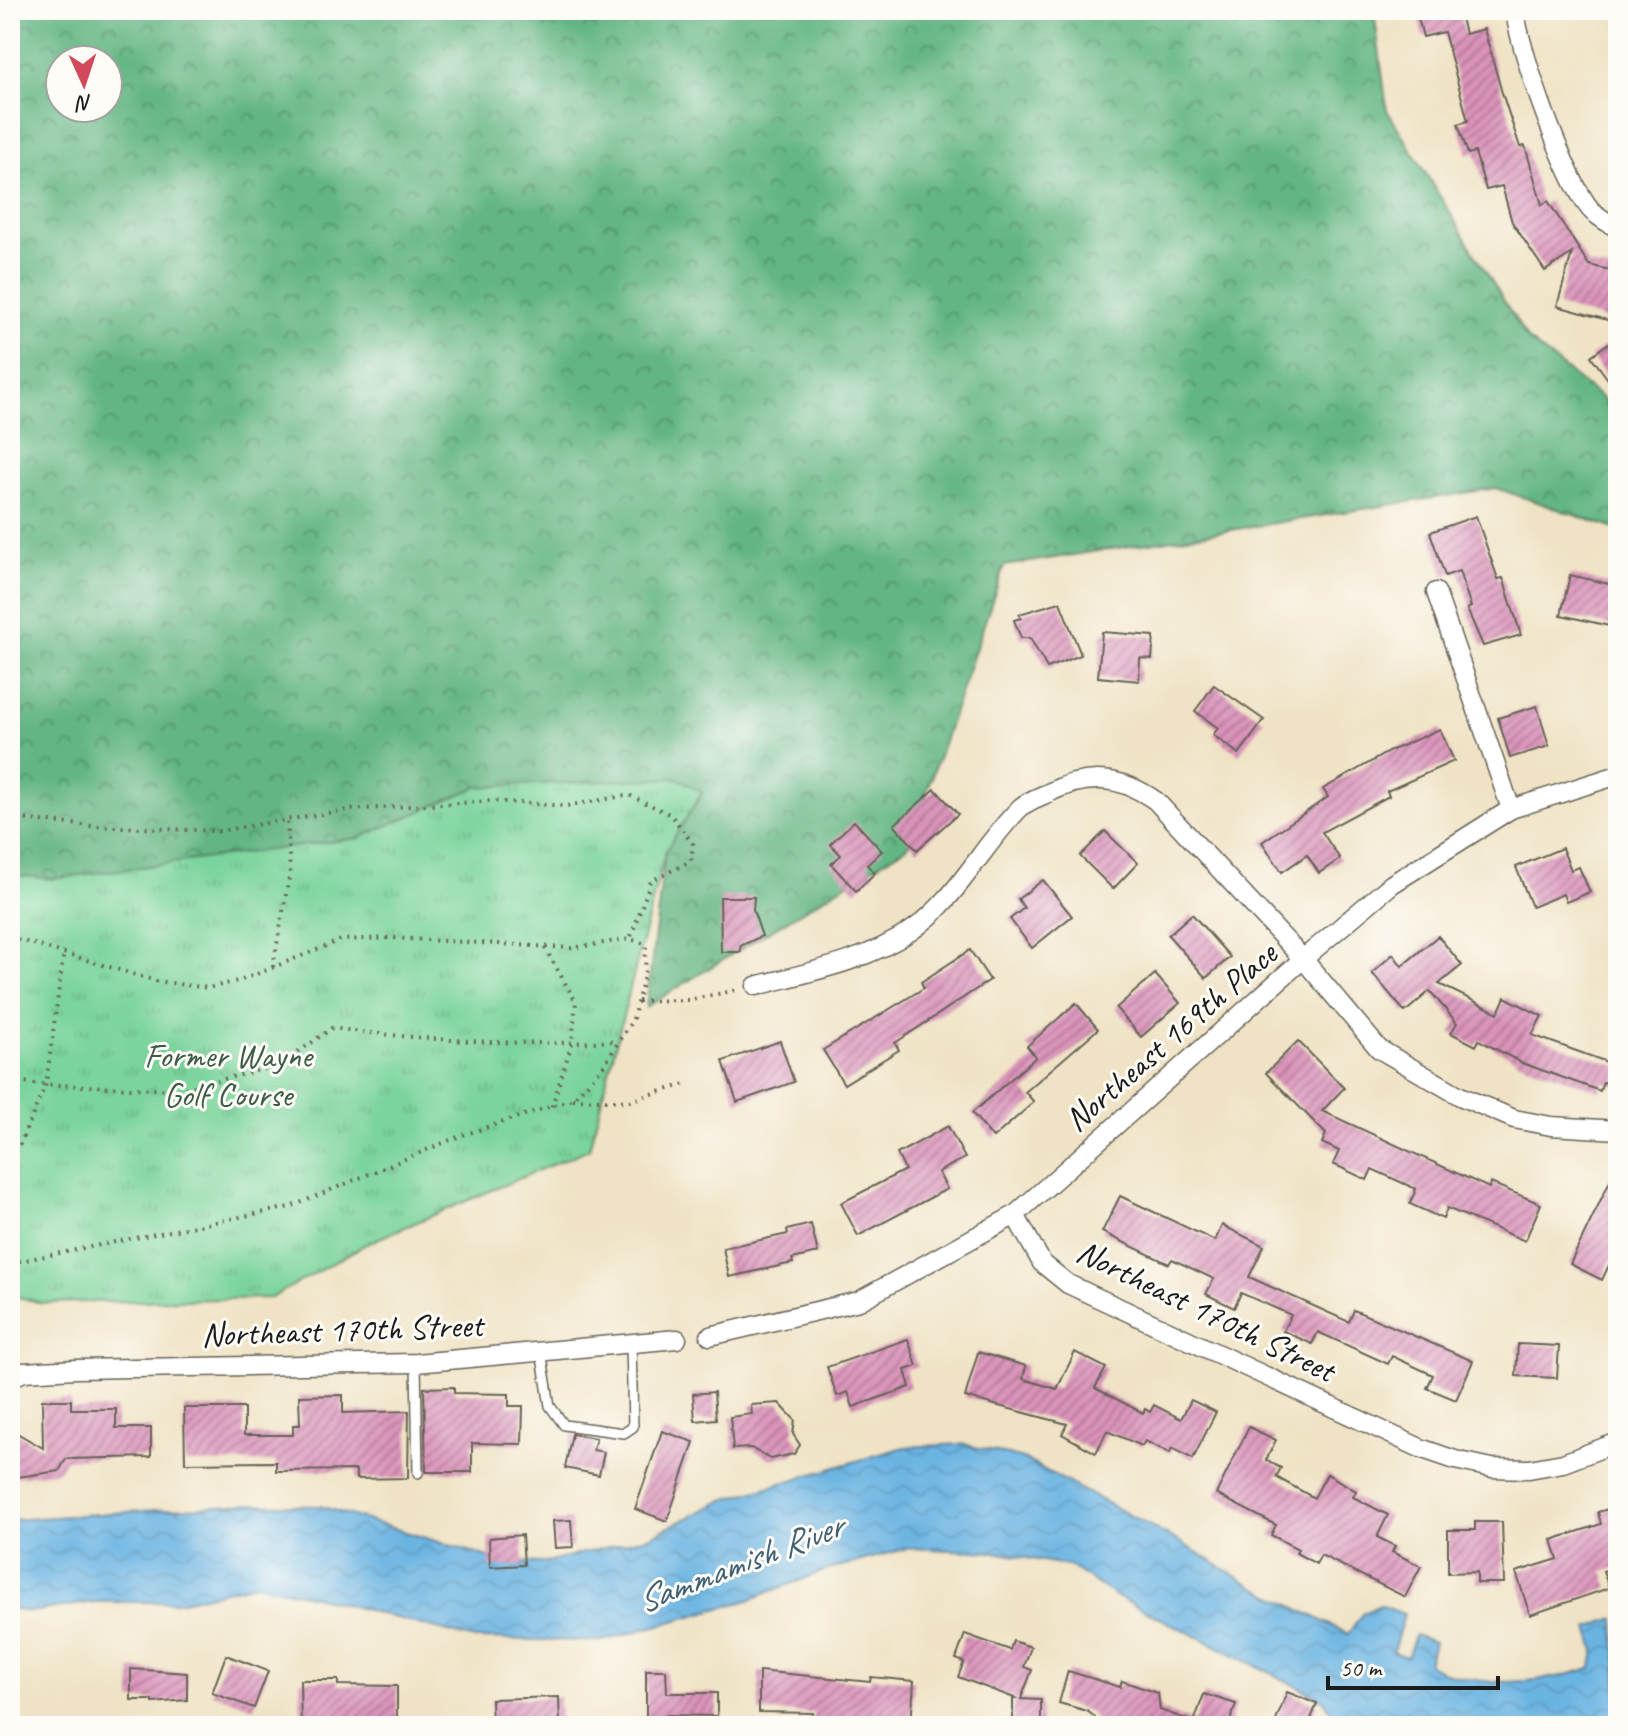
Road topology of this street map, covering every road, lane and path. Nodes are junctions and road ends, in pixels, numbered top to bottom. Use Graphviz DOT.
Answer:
graph roads {
  1 [pos="1515,10"];
  2 [pos="1616,227"];
  3 [pos="1436,592"];
  4 [pos="1618,775"];
  5 [pos="1511,809"];
  6 [pos="10,818"];
  7 [pos="287,819"];
  8 [pos="10,937"];
  9 [pos="630,939"];
  10 [pos="545,948"];
  11 [pos="64,951"];
  12 [pos="1303,959"];
  13 [pos="273,967"];
  14 [pos="756,986"];
  15 [pos="638,1001"];
  16 [pos="617,1041"];
  17 [pos="572,1043"];
  18 [pos="10,1079"];
  19 [pos="689,1083"];
  20 [pos="46,1084"];
  21 [pos="573,1099"];
  22 [pos="551,1109"];
  23 [pos="1618,1130"];
  24 [pos="10,1167"];
  25 [pos="1015,1215"];
  26 [pos="10,1263"];
  27 [pos="710,1336"];
  28 [pos="677,1339"];
  29 [pos="631,1343"];
  30 [pos="541,1351"];
  31 [pos="416,1363"];
  32 [pos="10,1379"];
  33 [pos="1618,1442"];
  34 [pos="418,1473"];
  1 -- 2 [label="street"];
  3 -- 5 [label="street"];
  4 -- 5 [label="street"];
  5 -- 12 [label="street"];
  6 -- 7 [label="path"];
  7 -- 9 [label="path"];
  7 -- 13 [label="path"];
  8 -- 11 [label="path"];
  9 -- 10 [label="path"];
  9 -- 15 [label="path"];
  10 -- 13 [label="path"];
  10 -- 17 [label="path"];
  11 -- 13 [label="path"];
  11 -- 20 [label="path"];
  12 -- 14 [label="street"];
  12 -- 23 [label="street, Northeast 169th Place"];
  12 -- 25 [label="street, Northeast 169th Place"];
  14 -- 15 [label="path"];
  15 -- 21 [label="path"];
  16 -- 17 [label="path"];
  17 -- 20 [label="path"];
  17 -- 22 [label="path"];
  18 -- 20 [label="path"];
  19 -- 21 [label="path"];
  20 -- 24 [label="path"];
  21 -- 22 [label="path"];
  22 -- 26 [label="path"];
  25 -- 27 [label="street"];
  25 -- 33 [label="street, Northeast 170th Street"];
  28 -- 29 [label="street, Northeast 170th Street"];
  29 -- 30 [label="street, Northeast 170th Street"];
  29 -- 30 [label="lane"];
  30 -- 31 [label="street, Northeast 170th Street"];
  31 -- 32 [label="street, Northeast 170th Street"];
  31 -- 34 [label="lane"];
}
